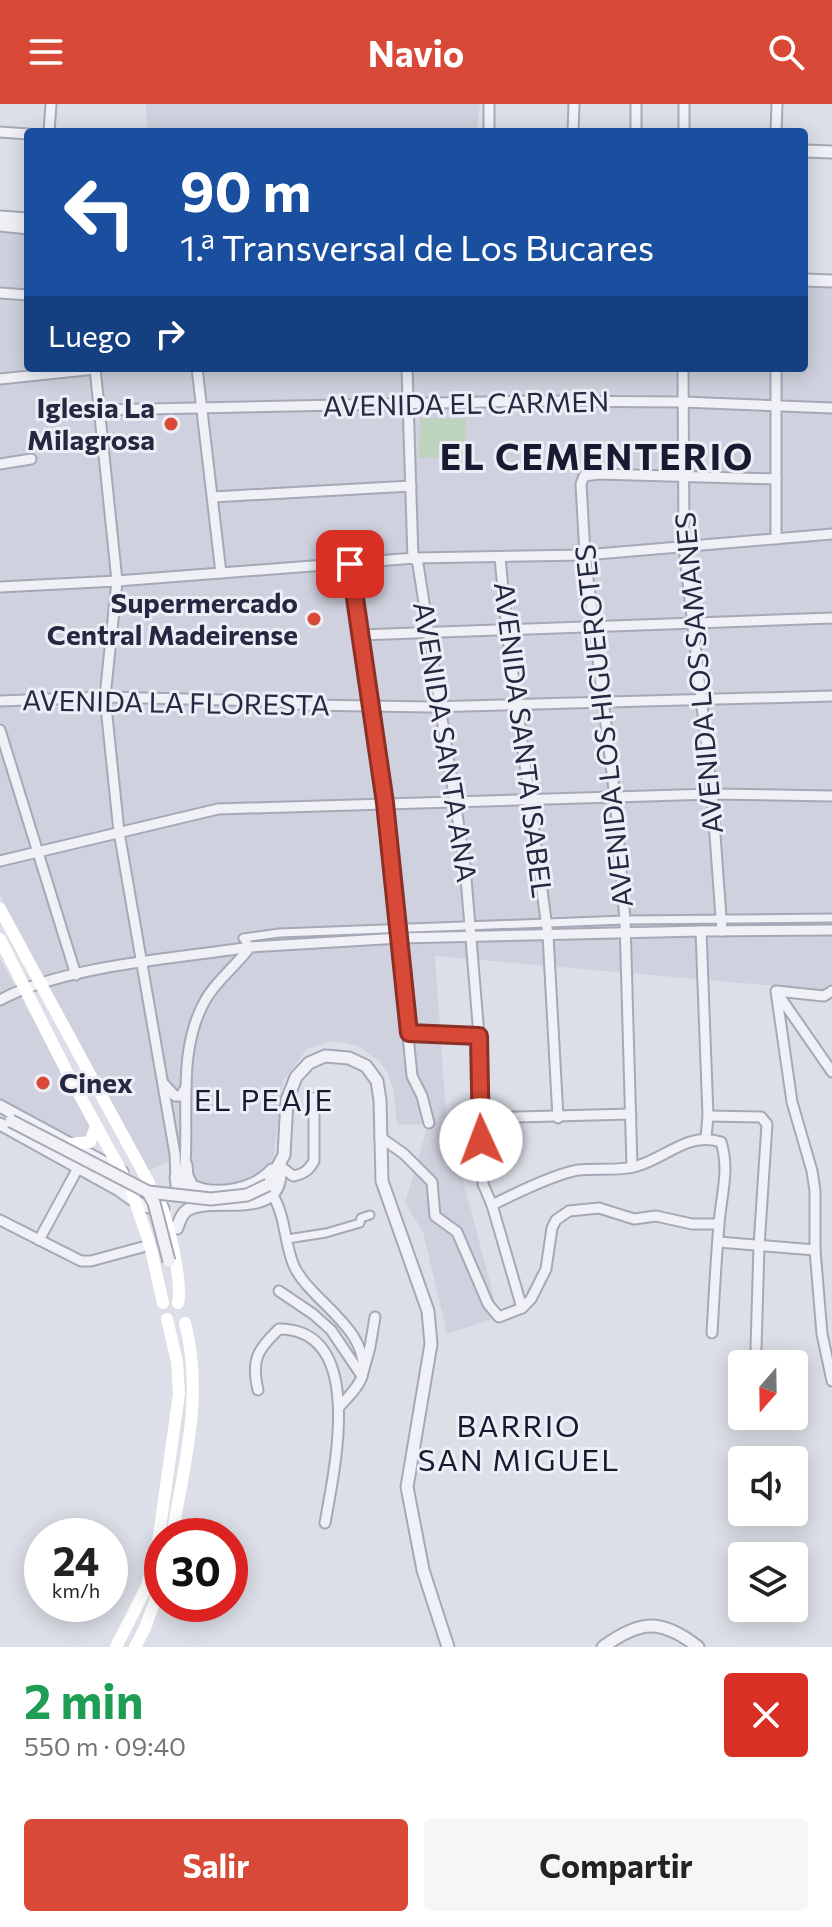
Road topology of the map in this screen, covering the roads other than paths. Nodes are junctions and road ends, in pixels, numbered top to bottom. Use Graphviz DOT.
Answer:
graph roads {
  1 [pos="51,104"];
  2 [pos="489,104"];
  3 [pos="574,104"];
  4 [pos="636,104"];
  5 [pos="684,104"];
  6 [pos="777,104"];
  7 [pos="49,128"];
  8 [pos="489,128"];
  9 [pos="573,128"];
  10 [pos="636,128"];
  11 [pos="684,128"];
  12 [pos="776,128"];
  13 [pos="0,132"];
  14 [pos="24,134"];
  15 [pos="808,151"];
  16 [pos="832,152"];
  17 [pos="0,217"];
  18 [pos="24,219"];
  19 [pos="0,225"];
  20 [pos="24,228"];
  21 [pos="808,280"];
  22 [pos="832,281"];
  23 [pos="0,293"];
  24 [pos="24,295"];
  25 [pos="66,372"];
  26 [pos="95,372"];
  27 [pos="198,372"];
  28 [pos="407,372"];
  29 [pos="683,372"];
  30 [pos="776,372"];
  31 [pos="0,379"];
  32 [pos="682,402"];
  33 [pos="407,404"];
  34 [pos="776,407"];
  35 [pos="202,408"];
  36 [pos="832,408"];
  37 [pos="101,410"];
  38 [pos="31,459"];
  39 [pos="0,464"];
  40 [pos="682,475"];
  41 [pos="776,479"];
  42 [pos="411,486"];
  43 [pos="213,497"];
  44 [pos="832,534"];
  45 [pos="776,539"];
  46 [pos="684,546"];
  47 [pos="585,555"];
  48 [pos="415,558"];
  49 [pos="500,558"];
  50 [pos="350,564"];
  51 [pos="221,573"];
  52 [pos="117,581"];
  53 [pos="0,587"];
  54 [pos="832,618"];
  55 [pos="692,624"];
  56 [pos="595,626"];
  57 [pos="507,630"];
  58 [pos="428,633"];
  59 [pos="360,635"];
  60 [pos="832,696"];
  61 [pos="105,697"];
  62 [pos="701,699"];
  63 [pos="0,701"];
  64 [pos="603,701"];
  65 [pos="518,705"];
  66 [pos="371,706"];
  67 [pos="440,707"];
  68 [pos="0,730"];
  69 [pos="712,794"];
  70 [pos="832,796"];
  71 [pos="615,797"];
  72 [pos="530,799"];
  73 [pos="385,803"];
  74 [pos="457,803"];
  75 [pos="119,832"];
  76 [pos="38,853"];
  77 [pos="0,861"];
  78 [pos="0,909"];
  79 [pos="721,918"];
  80 [pos="832,918"];
  81 [pos="625,920"];
  82 [pos="547,923"];
  83 [pos="469,925"];
  84 [pos="399,927"];
  85 [pos="832,930"];
  86 [pos="701,931"];
  87 [pos="722,931"];
  88 [pos="625,934"];
  89 [pos="548,935"];
  90 [pos="470,937"];
  91 [pos="400,938"];
  92 [pos="0,939"];
  93 [pos="250,947"];
  94 [pos="143,963"];
  95 [pos="76,975"];
  96 [pos="41,983"];
  97 [pos="26,986"];
  98 [pos="776,991"];
  99 [pos="832,991"];
  100 [pos="0,1000"];
  101 [pos="409,1033"];
  102 [pos="479,1036"];
  103 [pos="832,1072"];
  104 [pos="163,1081"];
  105 [pos="187,1085"];
  106 [pos="314,1098"];
  107 [pos="0,1106"];
  108 [pos="631,1114"];
  109 [pos="708,1116"];
  110 [pos="481,1118"];
  111 [pos="558,1118"];
  112 [pos="4,1120"];
  113 [pos="429,1123"];
  114 [pos="96,1126"];
  115 [pos="380,1137"];
  116 [pos="706,1137"];
  117 [pos="71,1144"];
  118 [pos="186,1165"];
  119 [pos="279,1165"];
  120 [pos="632,1167"];
  121 [pos="78,1168"];
  122 [pos="176,1177"];
  123 [pos="129,1188"];
  124 [pos="270,1190"];
  125 [pos="154,1195"];
  126 [pos="179,1195"];
  127 [pos="492,1205"];
  128 [pos="370,1215"];
  129 [pos="0,1220"];
  130 [pos="719,1224"];
  131 [pos="177,1228"];
  132 [pos="287,1239"];
  133 [pos="39,1240"];
  134 [pos="718,1242"];
  135 [pos="150,1245"];
  136 [pos="759,1246"];
  137 [pos="815,1250"];
  138 [pos="172,1262"];
  139 [pos="155,1269"];
  140 [pos="279,1291"];
  141 [pos="163,1303"];
  142 [pos="178,1303"];
  143 [pos="522,1308"];
  144 [pos="375,1317"];
  145 [pos="167,1319"];
  146 [pos="185,1323"];
  147 [pos="712,1333"];
  148 [pos="832,1343"];
  149 [pos="756,1348"];
  150 [pos="826,1355"];
  151 [pos="362,1376"];
  152 [pos="832,1381"];
  153 [pos="258,1390"];
  154 [pos="340,1406"];
  155 [pos="175,1518"];
  156 [pos="325,1523"];
  157 [pos="147,1622"];
  158 [pos="116,1647"];
  159 [pos="135,1647"];
  160 [pos="448,1647"];
  161 [pos="603,1647"];
  162 [pos="698,1647"];
  1 -- 7 [label="street"];
  2 -- 8 [label="street"];
  3 -- 9 [label="street"];
  4 -- 10 [label="street"];
  5 -- 11 [label="street"];
  6 -- 12 [label="street"];
  13 -- 14 [label="street"];
  15 -- 16 [label="street"];
  17 -- 18 [label="street"];
  19 -- 20 [label="street"];
  21 -- 22 [label="street"];
  23 -- 24 [label="street"];
  25 -- 31 [label="street"];
  26 -- 37 [label="street"];
  27 -- 35 [label="street"];
  28 -- 33 [label="street, AVENIDA SANTA ANA"];
  29 -- 32 [label="street, AVENIDA LOS SAMANES"];
  30 -- 34 [label="street"];
  32 -- 33 [label="street, AVENIDA EL CARMEN"];
  32 -- 34 [label="street, AVENIDA EL CARMEN"];
  32 -- 40 [label="street, AVENIDA LOS SAMANES"];
  33 -- 35 [label="street, AVENIDA EL CARMEN"];
  33 -- 42 [label="street, AVENIDA SANTA ANA"];
  34 -- 36 [label="street, AVENIDA EL CARMEN"];
  34 -- 41 [label="street"];
  35 -- 37 [label="street, AVENIDA EL CARMEN"];
  35 -- 43 [label="street"];
  37 -- 52 [label="street"];
  38 -- 39 [label="street"];
  40 -- 41 [label="street, AVENIDA LOS HIGUEROTES"];
  40 -- 46 [label="street, AVENIDA LOS SAMANES"];
  40 -- 47 [label="street, AVENIDA LOS HIGUEROTES"];
  41 -- 45 [label="street"];
  42 -- 43 [label="street"];
  42 -- 48 [label="street, AVENIDA SANTA ANA"];
  43 -- 51 [label="street"];
  44 -- 45 [label="street"];
  45 -- 46 [label="street"];
  46 -- 47 [label="street"];
  46 -- 55 [label="street, AVENIDA LOS SAMANES"];
  47 -- 49 [label="street"];
  47 -- 56 [label="street, AVENIDA LOS HIGUEROTES"];
  48 -- 49 [label="street"];
  48 -- 50 [label="street"];
  48 -- 58 [label="street, AVENIDA SANTA ANA"];
  49 -- 57 [label="street, AVENIDA SANTA ISABEL"];
  50 -- 51 [label="street"];
  50 -- 59 [label="street"];
  51 -- 52 [label="street"];
  52 -- 53 [label="street"];
  52 -- 61 [label="street"];
  54 -- 55 [label="street"];
  55 -- 56 [label="street"];
  55 -- 62 [label="street, AVENIDA LOS SAMANES"];
  56 -- 57 [label="street"];
  56 -- 64 [label="street, AVENIDA LOS HIGUEROTES"];
  57 -- 58 [label="street"];
  57 -- 65 [label="street, AVENIDA SANTA ISABEL"];
  58 -- 59 [label="street"];
  58 -- 67 [label="street, AVENIDA SANTA ANA"];
  59 -- 66 [label="street"];
  60 -- 62 [label="street, AVENIDA LA FLORESTA"];
  61 -- 63 [label="street, AVENIDA LA FLORESTA"];
  61 -- 66 [label="street, AVENIDA LA FLORESTA"];
  61 -- 75 [label="street"];
  62 -- 64 [label="street, AVENIDA LA FLORESTA"];
  62 -- 69 [label="street, AVENIDA LOS SAMANES"];
  64 -- 65 [label="street, AVENIDA LA FLORESTA"];
  64 -- 71 [label="street, AVENIDA LOS HIGUEROTES"];
  65 -- 67 [label="street, AVENIDA LA FLORESTA"];
  65 -- 72 [label="street, AVENIDA SANTA ISABEL"];
  66 -- 67 [label="street, AVENIDA LA FLORESTA"];
  66 -- 73 [label="street"];
  67 -- 74 [label="street, AVENIDA SANTA ANA"];
  68 -- 76 [label="street"];
  69 -- 70 [label="street"];
  69 -- 71 [label="street"];
  69 -- 79 [label="street, AVENIDA LOS SAMANES"];
  71 -- 72 [label="street"];
  71 -- 81 [label="street, AVENIDA LOS HIGUEROTES"];
  72 -- 74 [label="street"];
  72 -- 82 [label="street, AVENIDA SANTA ISABEL"];
  73 -- 74 [label="street"];
  73 -- 75 [label="street"];
  73 -- 84 [label="street"];
  74 -- 83 [label="street, AVENIDA SANTA ANA"];
  75 -- 76 [label="street"];
  75 -- 94 [label="street"];
  76 -- 77 [label="street"];
  76 -- 95 [label="street"];
  78 -- 96 [label="main road"];
  79 -- 80 [label="street"];
  79 -- 81 [label="street"];
  79 -- 87 [label="street, AVENIDA LOS SAMANES"];
  81 -- 82 [label="street"];
  81 -- 88 [label="street, AVENIDA LOS HIGUEROTES"];
  82 -- 83 [label="street"];
  82 -- 89 [label="street, AVENIDA SANTA ISABEL"];
  83 -- 84 [label="street"];
  83 -- 90 [label="street, AVENIDA SANTA ANA"];
  84 -- 91 [label="street"];
  84 -- 93 [label="street"];
  85 -- 87 [label="street"];
  86 -- 87 [label="street"];
  86 -- 88 [label="street"];
  86 -- 109 [label="street"];
  88 -- 89 [label="street"];
  88 -- 108 [label="street, AVENIDA LOS HIGUEROTES"];
  89 -- 90 [label="street"];
  89 -- 111 [label="street, AVENIDA SANTA ISABEL"];
  90 -- 91 [label="street"];
  90 -- 102 [label="street, AVENIDA SANTA ANA"];
  91 -- 93 [label="street"];
  91 -- 101 [label="street"];
  92 -- 97 [label="main road"];
  93 -- 94 [label="street"];
  93 -- 105 [label="street"];
  94 -- 95 [label="street"];
  94 -- 104 [label="street"];
  95 -- 96 [label="street"];
  96 -- 97 [label="street"];
  96 -- 125 [label="main road"];
  97 -- 100 [label="street"];
  97 -- 114 [label="main road"];
  98 -- 99 [label="street"];
  98 -- 103 [label="street"];
  98 -- 137 [label="street"];
  101 -- 102 [label="street"];
  101 -- 113 [label="street"];
  102 -- 110 [label="street, AVENIDA SANTA ANA"];
  104 -- 105 [label="street"];
  104 -- 122 [label="street"];
  105 -- 118 [label="street"];
  106 -- 119 [label="street"];
  107 -- 117 [label="street"];
  108 -- 111 [label="street"];
  108 -- 120 [label="street, AVENIDA LOS HIGUEROTES"];
  109 -- 116 [label="street"];
  109 -- 136 [label="street"];
  110 -- 111 [label="street"];
  110 -- 127 [label="street, AVENIDA SANTA ANA"];
  112 -- 121 [label="street"];
  112 -- 125 [label="street, bridge"];
  114 -- 117 [label="main road"];
  114 -- 123 [label="main road"];
  115 -- 119 [label="street"];
  115 -- 143 [label="street"];
  115 -- 160 [label="street"];
  116 -- 120 [label="street"];
  116 -- 130 [label="street"];
  117 -- 123 [label="street"];
  118 -- 119 [label="street"];
  118 -- 126 [label="street"];
  119 -- 124 [label="street"];
  120 -- 127 [label="street"];
  121 -- 123 [label="street"];
  121 -- 133 [label="street"];
  122 -- 126 [label="street"];
  123 -- 125 [label="street"];
  123 -- 125 [label="street"];
  123 -- 135 [label="main road"];
  124 -- 125 [label="street, bridge"];
  124 -- 131 [label="street"];
  124 -- 132 [label="street"];
  125 -- 126 [label="street"];
  125 -- 138 [label="main road"];
  125 -- 138 [label="street, bridge"];
  126 -- 131 [label="street"];
  127 -- 143 [label="street, AVENIDA SANTA ANA"];
  128 -- 132 [label="street"];
  129 -- 133 [label="street"];
  130 -- 134 [label="street"];
  130 -- 143 [label="street"];
  131 -- 138 [label="street"];
  132 -- 151 [label="street"];
  133 -- 135 [label="street"];
  134 -- 136 [label="street"];
  134 -- 147 [label="street"];
  135 -- 139 [label="main road"];
  136 -- 137 [label="street"];
  136 -- 149 [label="street"];
  137 -- 150 [label="street"];
  138 -- 139 [label="street"];
  138 -- 142 [label="main road"];
  139 -- 141 [label="main road"];
  140 -- 151 [label="street"];
  144 -- 151 [label="street"];
  145 -- 158 [label="main road"];
  146 -- 155 [label="main road"];
  148 -- 150 [label="street"];
  150 -- 152 [label="street"];
  151 -- 154 [label="street"];
  153 -- 154 [label="street"];
  154 -- 156 [label="street"];
  157 -- 159 [label="main road"];
  161 -- 162 [label="street"];
}
